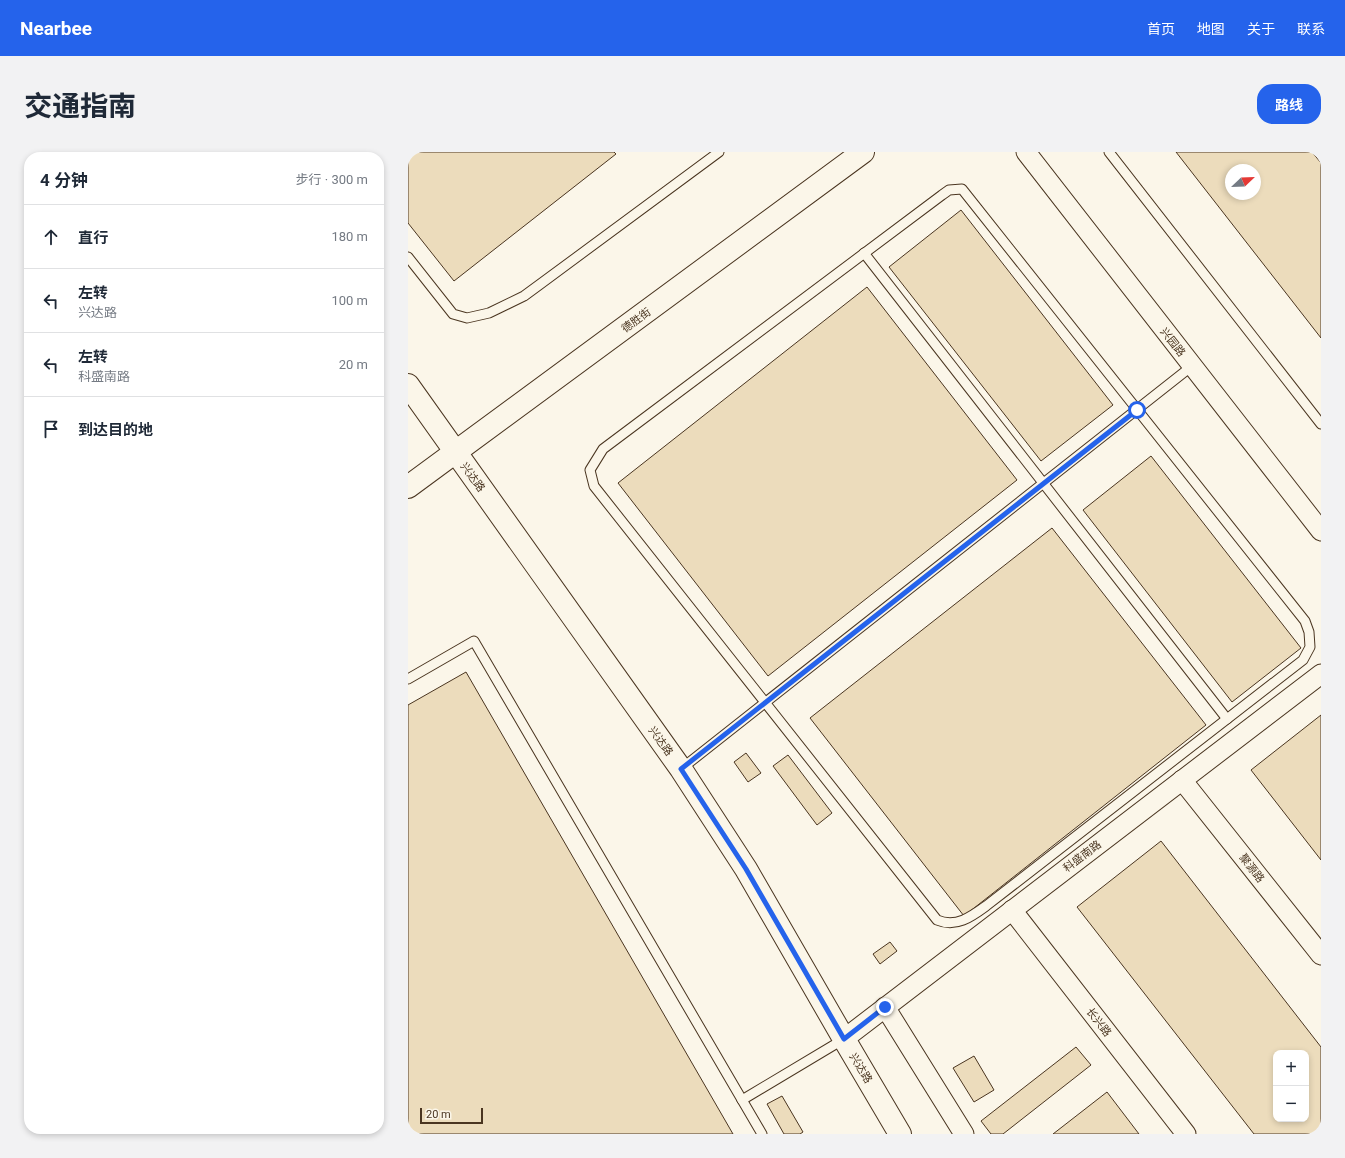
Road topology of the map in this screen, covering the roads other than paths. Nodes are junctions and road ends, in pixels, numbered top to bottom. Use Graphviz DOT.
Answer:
graph roads {
  1 [pos="718,152"];
  2 [pos="863,152"];
  3 [pos="1026,152"];
  4 [pos="1109,152"];
  5 [pos="864,253"];
  6 [pos="408,257"];
  7 [pos="1192,366"];
  8 [pos="408,385"];
  9 [pos="1137,410"];
  10 [pos="1321,424"];
  11 [pos="456,453"];
  12 [pos="1044,483"];
  13 [pos="408,487"];
  14 [pos="1321,532"];
  15 [pos="1321,674"];
  16 [pos="408,679"];
  17 [pos="766,702"];
  18 [pos="1227,718"];
  19 [pos="681,769"];
  20 [pos="1182,780"];
  21 [pos="1012,910"];
  22 [pos="1321,955"];
  23 [pos="885,1007"];
  24 [pos="844,1039"];
  25 [pos="742,1100"];
  26 [pos="762,1134"];
  27 [pos="900,1134"];
  28 [pos="964,1134"];
  29 [pos="1186,1134"];
  1 -- 6 [label="lane"];
  2 -- 11 [label="street, 德胜街"];
  3 -- 7 [label="street, 兴园路"];
  4 -- 10 [label="lane"];
  5 -- 9 [label="lane"];
  5 -- 12 [label="lane"];
  5 -- 17 [label="lane"];
  7 -- 9 [label="lane"];
  7 -- 14 [label="street, 兴园路"];
  8 -- 11 [label="street, 兴达路"];
  9 -- 12 [label="lane"];
  9 -- 18 [label="lane"];
  11 -- 13 [label="street, 德胜街"];
  11 -- 19 [label="street, 兴达路"];
  12 -- 17 [label="lane"];
  12 -- 18 [label="lane"];
  15 -- 20 [label="street, 科盛南路"];
  16 -- 25 [label="lane"];
  17 -- 18 [label="lane"];
  17 -- 19 [label="lane"];
  19 -- 24 [label="street, 兴达路"];
  20 -- 21 [label="street, 科盛南路"];
  20 -- 22 [label="street, 聚源路"];
  21 -- 23 [label="street, 科盛南路"];
  21 -- 29 [label="street, 长兴路"];
  23 -- 24 [label="street, 科盛南路"];
  23 -- 28 [label="street"];
  24 -- 25 [label="lane"];
  24 -- 27 [label="street, 兴达路"];
  25 -- 26 [label="lane"];
}
